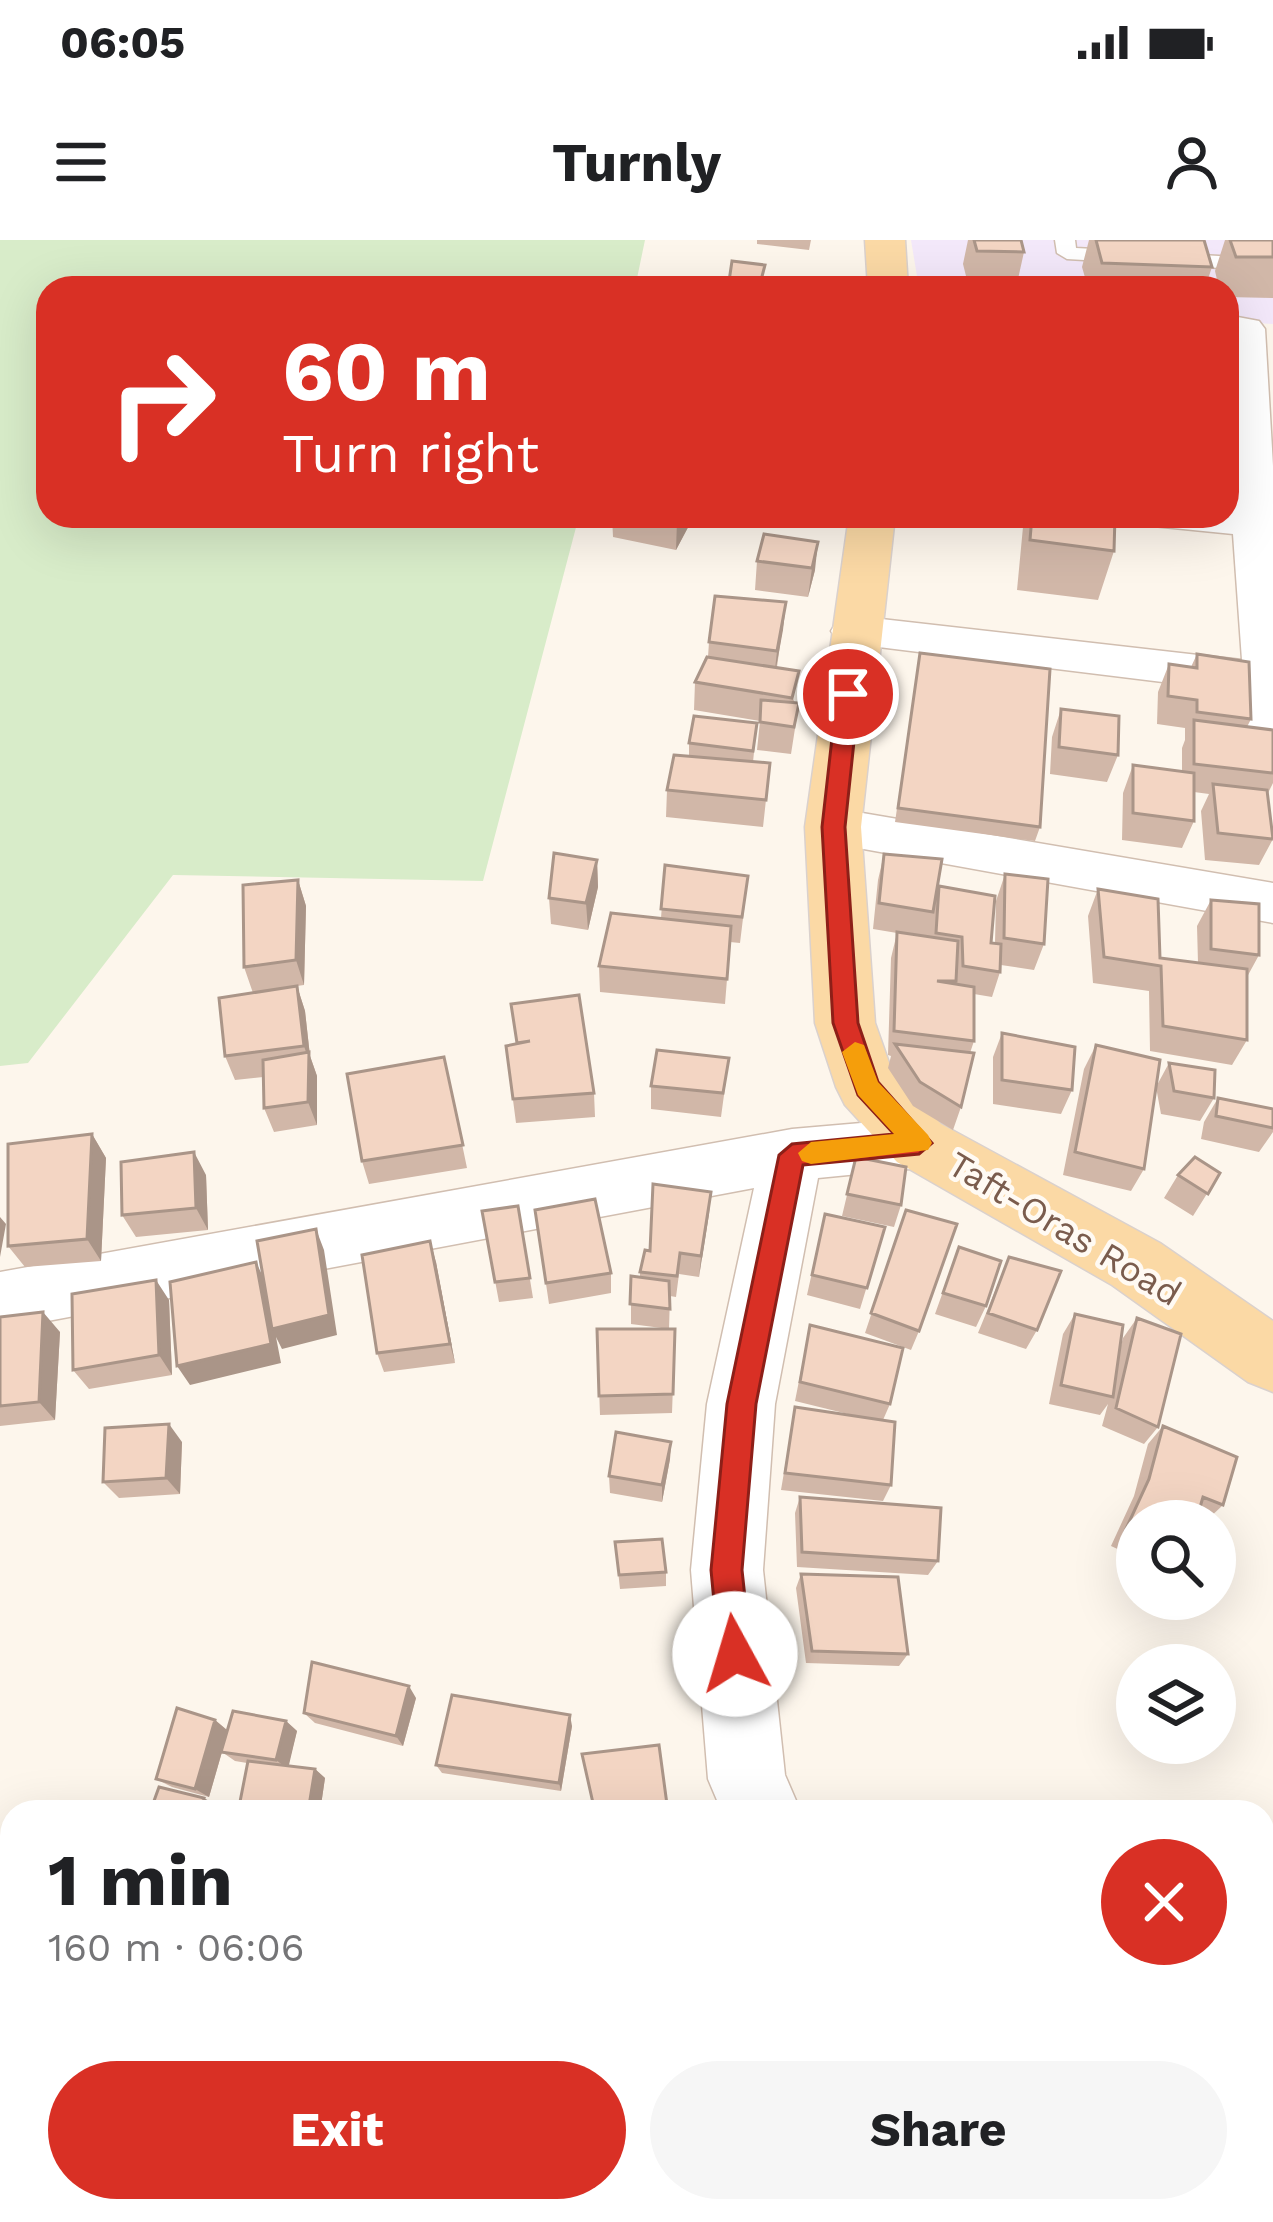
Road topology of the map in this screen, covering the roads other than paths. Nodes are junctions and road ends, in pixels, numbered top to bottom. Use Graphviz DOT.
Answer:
graph roads {
  1 [pos="885,240"];
  2 [pos="1065,240"];
  3 [pos="1195,261"];
  4 [pos="1273,265"];
  5 [pos="887,276"];
  6 [pos="1198,276"];
  7 [pos="1248,329"];
  8 [pos="1239,521"];
  9 [pos="1254,522"];
  10 [pos="870,528"];
  11 [pos="855,631"];
  12 [pos="1265,678"];
  13 [pos="1273,744"];
  14 [pos="833,827"];
  15 [pos="1273,903"];
  16 [pos="919,1143"];
  17 [pos="792,1155"];
  18 [pos="0,1300"];
  19 [pos="1273,1360"];
  20 [pos="757,1800"];
  1 -- 5 [label="main road"];
  2 -- 3 [label="lane"];
  3 -- 4 [label="lane"];
  3 -- 6 [label="lane"];
  7 -- 9 [label="street"];
  8 -- 9 [label="street"];
  9 -- 12 [label="street"];
  10 -- 11 [label="main road, Taft-Oras Road"];
  11 -- 12 [label="street"];
  11 -- 14 [label="main road, Taft-Oras Road"];
  12 -- 13 [label="street"];
  14 -- 15 [label="street"];
  14 -- 16 [label="main road, Taft-Oras Road"];
  16 -- 17 [label="street"];
  16 -- 19 [label="main road, Taft-Oras Road"];
  17 -- 18 [label="street"];
  17 -- 20 [label="street"];
}
